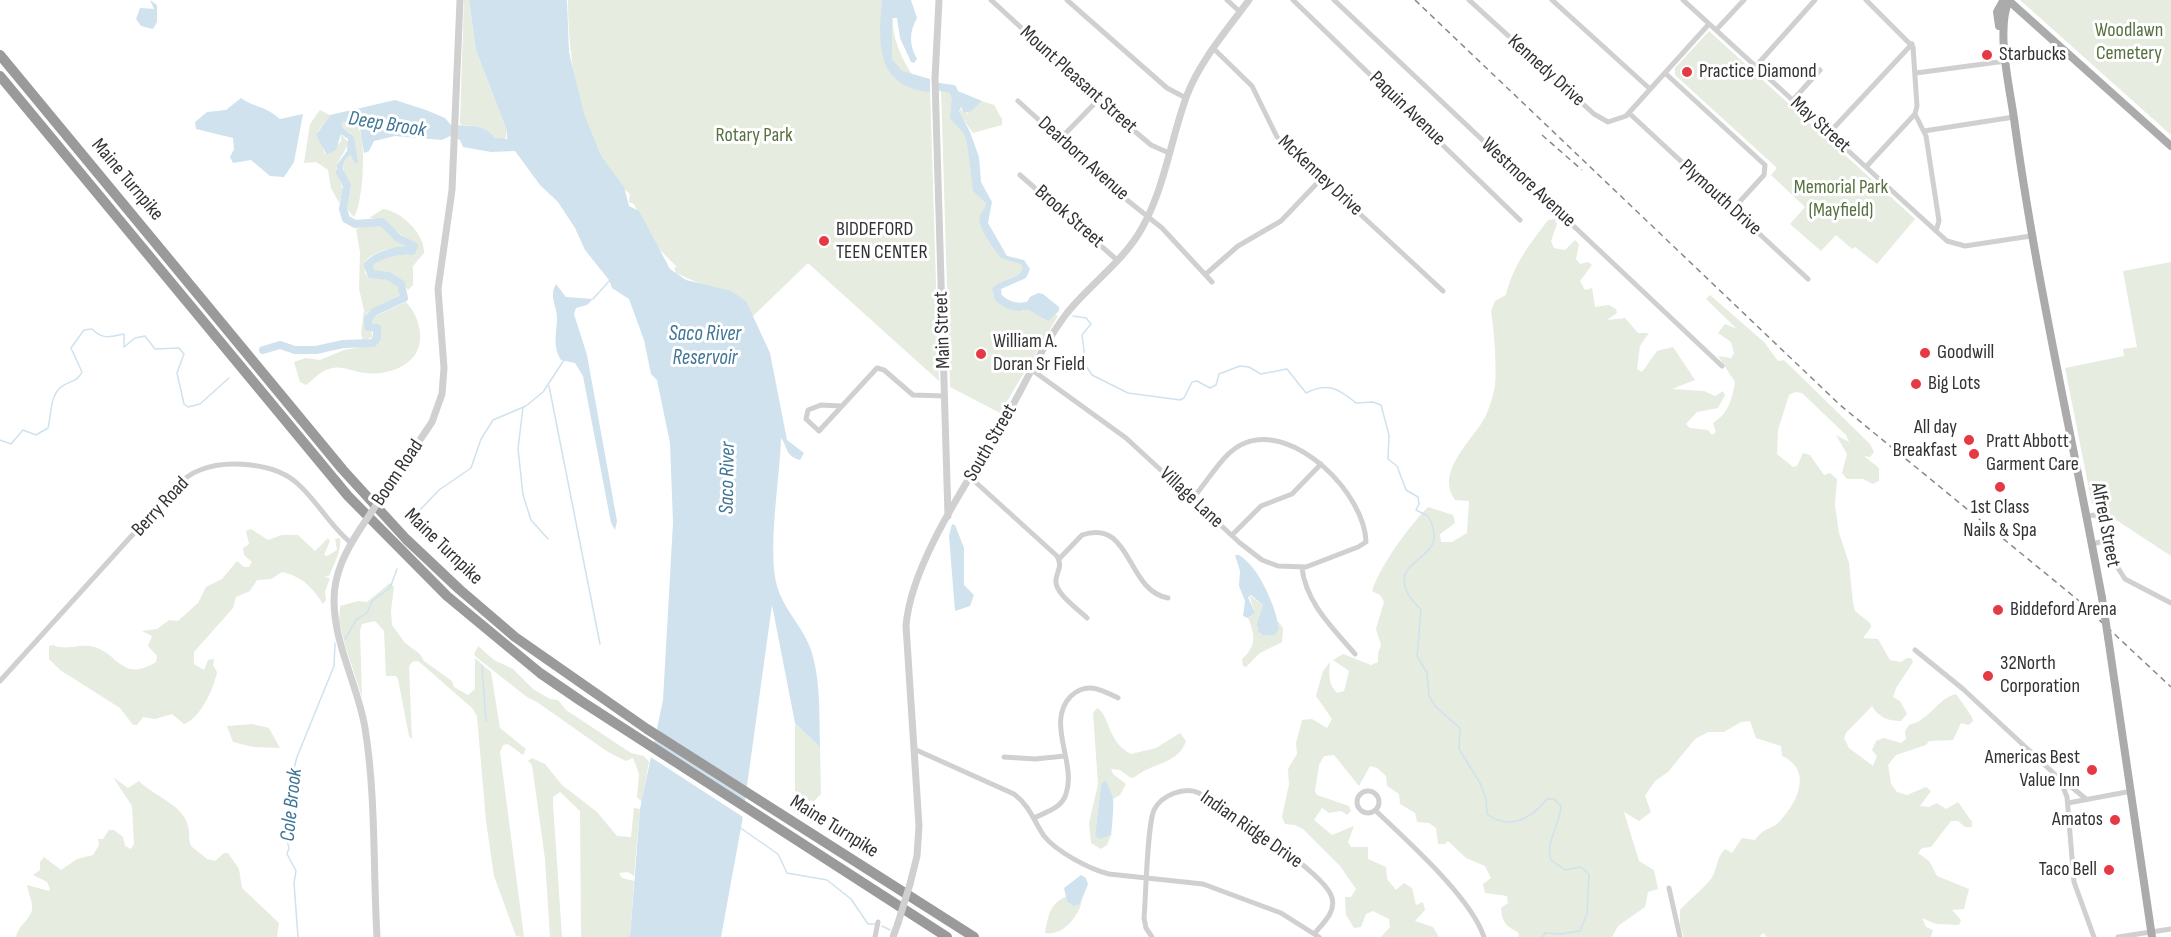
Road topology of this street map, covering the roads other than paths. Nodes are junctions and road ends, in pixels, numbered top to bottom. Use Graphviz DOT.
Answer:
graph roads {
  1 [pos="460,0"];
  2 [pos="939,0"];
  3 [pos="991,0"];
  4 [pos="1067,0"];
  5 [pos="1227,0"];
  6 [pos="1249,0"];
  7 [pos="1293,0"];
  8 [pos="1335,0"];
  9 [pos="1469,0"];
  10 [pos="1552,0"];
  11 [pos="1683,0"];
  12 [pos="1744,0"];
  13 [pos="1815,0"];
  14 [pos="1866,0"];
  15 [pos="1994,0"];
  16 [pos="2008,0"];
  17 [pos="1240,12"];
  18 [pos="1997,12"];
  19 [pos="1709,24"];
  20 [pos="1716,30"];
  21 [pos="1912,44"];
  22 [pos="1214,49"];
  23 [pos="2005,50"];
  24 [pos="0,56"];
  25 [pos="2006,61"];
  26 [pos="1756,66"];
  27 [pos="1820,70"];
  28 [pos="1665,73"];
  29 [pos="1916,73"];
  30 [pos="0,76"];
  31 [pos="1650,89"];
  32 [pos="1186,98"];
  33 [pos="1099,99"];
  34 [pos="1793,100"];
  35 [pos="1018,101"];
  36 [pos="1915,114"];
  37 [pos="1630,115"];
  38 [pos="2014,117"];
  39 [pos="1924,131"];
  40 [pos="1829,133"];
  41 [pos="1061,138"];
  42 [pos="2171,146"];
  43 [pos="1169,153"];
  44 [pos="1866,167"];
  45 [pos="1020,175"];
  46 [pos="1321,179"];
  47 [pos="1733,209"];
  48 [pos="1148,216"];
  49 [pos="1520,220"];
  50 [pos="1936,231"];
  51 [pos="2031,236"];
  52 [pos="1117,260"];
  53 [pos="1206,274"];
  54 [pos="1808,279"];
  55 [pos="1212,282"];
  56 [pos="1443,291"];
  57 [pos="1722,366"];
  58 [pos="1032,370"];
  59 [pos="945,396"];
  60 [pos="841,406"];
  61 [pos="1321,464"];
  62 [pos="971,478"];
  63 [pos="1192,499"];
  64 [pos="2086,516"];
  65 [pos="948,517"];
  66 [pos="1232,536"];
  67 [pos="2109,540"];
  68 [pos="351,543"];
  69 [pos="2092,544"];
  70 [pos="1059,559"];
  71 [pos="1302,568"];
  72 [pos="1168,598"];
  73 [pos="2171,603"];
  74 [pos="1087,618"];
  75 [pos="1915,650"];
  76 [pos="1355,654"];
  77 [pos="0,681"];
  78 [pos="1118,698"];
  79 [pos="914,749"];
  80 [pos="1065,756"];
  81 [pos="1004,757"];
  82 [pos="2057,775"];
  83 [pos="2132,791"];
  84 [pos="2086,799"];
  85 [pos="2068,803"];
  86 [pos="1375,810"];
  87 [pos="1034,818"];
  88 [pos="1148,877"];
  89 [pos="1669,888"];
  90 [pos="878,922"];
  91 [pos="2171,929"];
  92 [pos="2151,934"];
  93 [pos="1317,935"];
  94 [pos="376,937"];
  95 [pos="875,937"];
  96 [pos="893,937"];
  97 [pos="947,937"];
  98 [pos="974,937"];
  99 [pos="1152,937"];
  100 [pos="1484,937"];
  101 [pos="1680,937"];
  102 [pos="2094,937"];
  103 [pos="2118,937"];
  1 -- 68 [label="street, Boom Road, bridge"];
  2 -- 59 [label="street, Main Street"];
  3 -- 33 [label="street, Mount Pleasant Street"];
  4 -- 32 [label="street"];
  5 -- 17 [label="street"];
  6 -- 17 [label="street, South Street"];
  7 -- 49 [label="street, Paquin Avenue"];
  8 -- 57 [label="street, Westmore Avenue"];
  9 -- 37 [label="street, Kennedy Drive"];
  10 -- 31 [label="street"];
  11 -- 19 [label="street, May Street"];
  12 -- 20 [label="street"];
  13 -- 26 [label="street"];
  14 -- 21 [label="street"];
  15 -- 18 [label="main road, Alfred Street"];
  16 -- 18 [label="main road"];
  16 -- 23 [label="main road, Alfred Street"];
  16 -- 42 [label="main road"];
  17 -- 22 [label="street, South Street"];
  18 -- 23 [label="main road, Alfred Street"];
  19 -- 20 [label="street, May Street"];
  19 -- 28 [label="street"];
  20 -- 26 [label="street, May Street"];
  21 -- 29 [label="street"];
  21 -- 40 [label="street"];
  22 -- 32 [label="street, South Street"];
  22 -- 46 [label="street, McKenney Drive"];
  23 -- 25 [label="main road, Alfred Street"];
  24 -- 98 [label="highway, Maine Turnpike"];
  25 -- 29 [label="street"];
  25 -- 38 [label="main road, Alfred Street"];
  26 -- 34 [label="street, May Street"];
  27 -- 34 [label="street"];
  28 -- 31 [label="street"];
  28 -- 47 [label="street"];
  29 -- 36 [label="street"];
  30 -- 97 [label="highway, Maine Turnpike"];
  31 -- 37 [label="street"];
  32 -- 43 [label="street, South Street"];
  33 -- 41 [label="street"];
  33 -- 43 [label="street, Mount Pleasant Street"];
  34 -- 40 [label="street, May Street"];
  35 -- 41 [label="street, Dearborn Avenue"];
  36 -- 39 [label="street"];
  36 -- 44 [label="street"];
  37 -- 47 [label="street, Plymouth Drive"];
  38 -- 39 [label="street"];
  38 -- 51 [label="main road, Alfred Street"];
  39 -- 50 [label="street"];
  40 -- 44 [label="street, May Street"];
  41 -- 48 [label="street, Dearborn Avenue"];
  43 -- 48 [label="street, South Street"];
  44 -- 50 [label="street, May Street"];
  45 -- 52 [label="street, Brook Street"];
  46 -- 53 [label="street"];
  46 -- 56 [label="street, McKenney Drive"];
  47 -- 54 [label="street, Plymouth Drive"];
  48 -- 52 [label="street, South Street"];
  48 -- 53 [label="street, Dearborn Avenue"];
  50 -- 51 [label="street, May Street"];
  51 -- 64 [label="main road, Alfred Street"];
  52 -- 58 [label="street, South Street"];
  53 -- 55 [label="street, Dearborn Avenue"];
  58 -- 62 [label="street, South Street"];
  58 -- 63 [label="street, Village Lane"];
  59 -- 60 [label="street"];
  59 -- 65 [label="street, Main Street"];
  60 -- 60 [label="street"];
  61 -- 63 [label="street"];
  61 -- 66 [label="street"];
  61 -- 71 [label="street"];
  62 -- 65 [label="street, South Street"];
  62 -- 70 [label="street"];
  63 -- 66 [label="street, Village Lane"];
  64 -- 67 [label="street"];
  64 -- 69 [label="main road, Alfred Street"];
  65 -- 79 [label="street, South Street"];
  66 -- 71 [label="street, Village Lane"];
  67 -- 69 [label="street"];
  67 -- 73 [label="street"];
  68 -- 77 [label="street, Berry Road"];
  68 -- 94 [label="street, Boom Road"];
  69 -- 83 [label="main road, Alfred Street, bridge"];
  70 -- 72 [label="street"];
  70 -- 74 [label="street"];
  71 -- 76 [label="street"];
  75 -- 82 [label="street"];
  78 -- 80 [label="street"];
  79 -- 87 [label="street"];
  79 -- 96 [label="street, South Street, bridge"];
  80 -- 81 [label="street"];
  80 -- 87 [label="street"];
  82 -- 84 [label="street"];
  82 -- 85 [label="street"];
  83 -- 84 [label="street"];
  83 -- 92 [label="main road, Alfred Street"];
  84 -- 85 [label="street"];
  85 -- 102 [label="street"];
  86 -- 86 [label="street"];
  86 -- 100 [label="street"];
  87 -- 88 [label="street"];
  88 -- 93 [label="street"];
  88 -- 93 [label="street, Indian Ridge Drive"];
  88 -- 99 [label="street, Indian Ridge Drive"];
  89 -- 101 [label="street"];
  90 -- 95 [label="street"];
  91 -- 92 [label="street"];
  92 -- 103 [label="street"];
}
